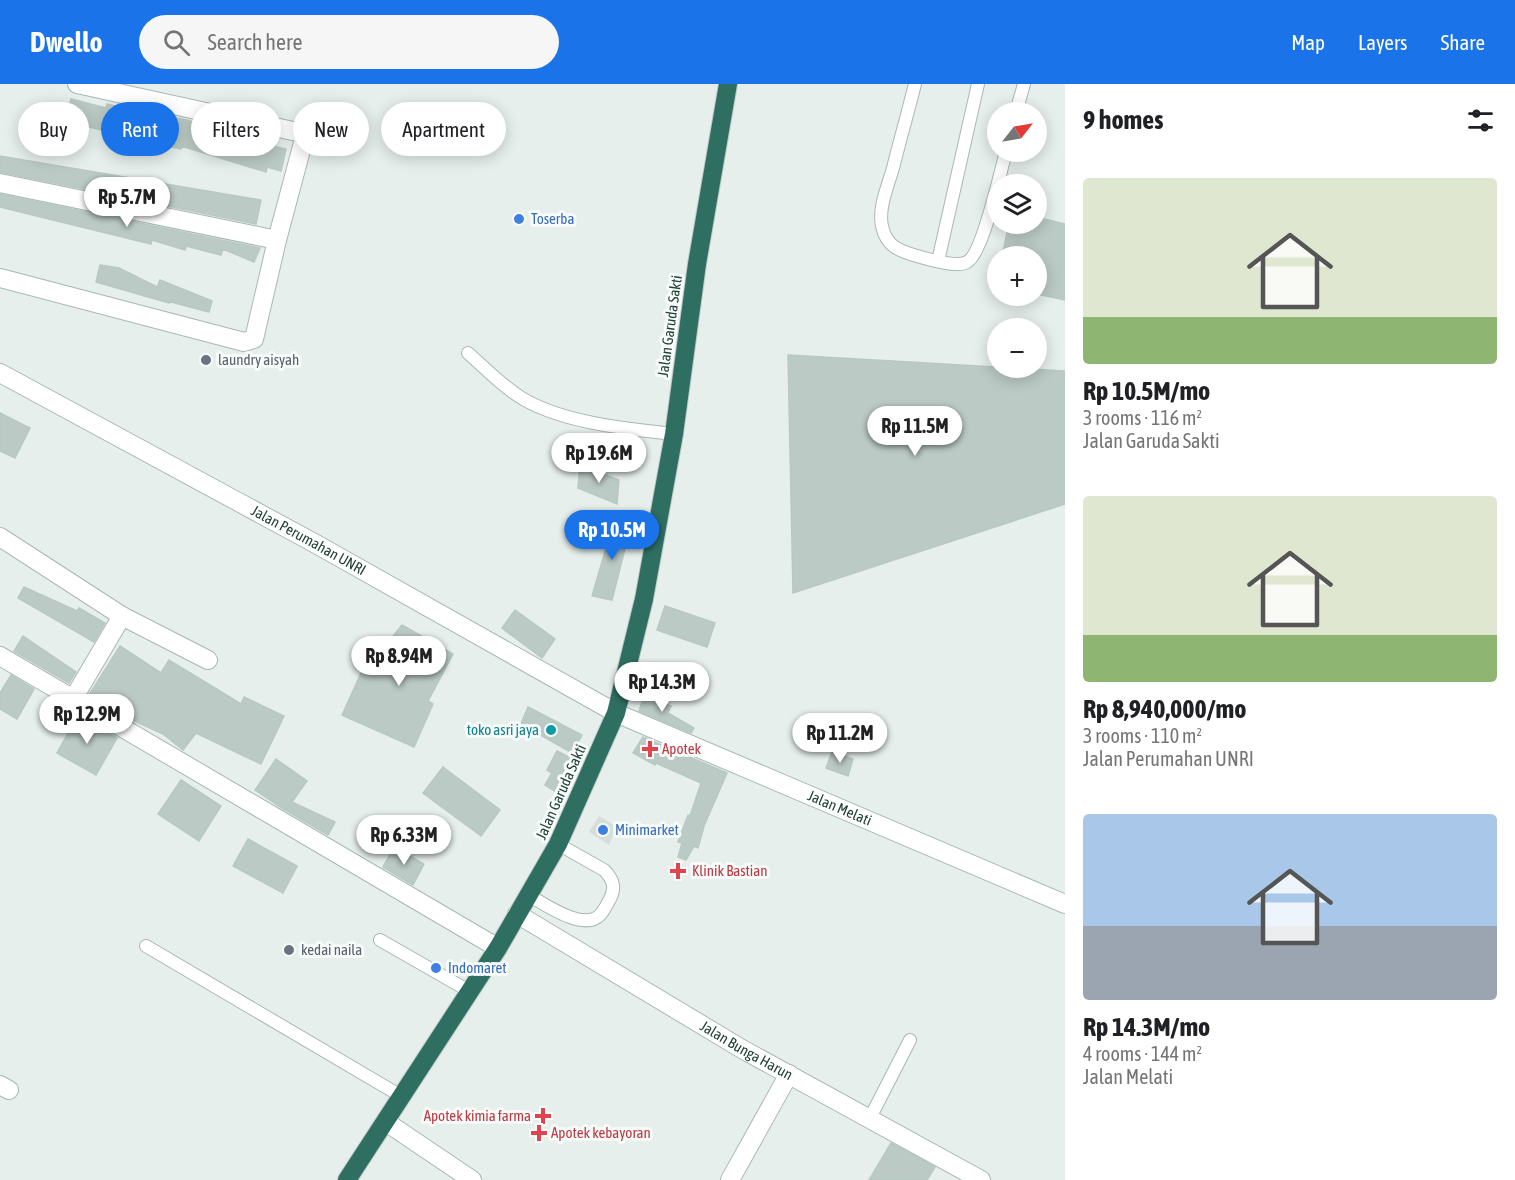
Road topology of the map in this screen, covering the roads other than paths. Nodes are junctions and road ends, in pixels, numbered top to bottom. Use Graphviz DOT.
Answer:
graph roads {
  1 [pos="77,84"];
  2 [pos="728,84"];
  3 [pos="915,84"];
  4 [pos="978,84"];
  5 [pos="1024,84"];
  6 [pos="1019,102"];
  7 [pos="1003,162"];
  8 [pos="0,183"];
  9 [pos="277,240"];
  10 [pos="938,261"];
  11 [pos="0,278"];
  12 [pos="468,353"];
  13 [pos="0,373"];
  14 [pos="674,434"];
  15 [pos="0,537"];
  16 [pos="122,616"];
  17 [pos="0,656"];
  18 [pos="208,660"];
  19 [pos="73,699"];
  20 [pos="615,713"];
  21 [pos="558,844"];
  22 [pos="528,895"];
  23 [pos="1065,904"];
  24 [pos="517,914"];
  25 [pos="380,940"];
  26 [pos="146,946"];
  27 [pos="498,948"];
  28 [pos="469,991"];
  29 [pos="910,1040"];
  30 [pos="789,1074"];
  31 [pos="401,1096"];
  32 [pos="870,1118"];
  33 [pos="386,1122"];
  34 [pos="347,1180"];
  35 [pos="472,1180"];
  36 [pos="730,1180"];
  37 [pos="981,1180"];
  1 -- 9 [label="street"];
  2 -- 14 [label="highway, Jalan Garuda Sakti"];
  3 -- 10 [label="lane"];
  4 -- 10 [label="lane"];
  5 -- 6 [label="lane"];
  7 -- 10 [label="lane"];
  8 -- 9 [label="street"];
  9 -- 11 [label="street"];
  12 -- 14 [label="lane"];
  13 -- 20 [label="street, Jalan Perumahan UNRI"];
  14 -- 20 [label="highway, Jalan Garuda Sakti"];
  15 -- 16 [label="street"];
  16 -- 18 [label="street"];
  16 -- 19 [label="street"];
  17 -- 19 [label="street"];
  19 -- 27 [label="street"];
  20 -- 21 [label="highway, Jalan Garuda Sakti"];
  20 -- 23 [label="street, Jalan Melati"];
  21 -- 22 [label="highway, Jalan Garuda Sakti"];
  21 -- 22 [label="lane"];
  22 -- 24 [label="highway, Jalan Garuda Sakti"];
  24 -- 27 [label="highway, Jalan Garuda Sakti"];
  24 -- 30 [label="street, Jalan Bunga Harun"];
  25 -- 28 [label="lane"];
  26 -- 31 [label="lane"];
  27 -- 28 [label="highway, Jalan Garuda Sakti"];
  28 -- 31 [label="highway, Jalan Garuda Sakti"];
  29 -- 32 [label="lane"];
  30 -- 32 [label="street, Jalan Bunga Harun"];
  30 -- 36 [label="street"];
  31 -- 33 [label="highway, Jalan Garuda Sakti"];
  32 -- 37 [label="street, Jalan Bunga Harun"];
  33 -- 34 [label="highway, Jalan Garuda Sakti"];
  33 -- 35 [label="street"];
}
